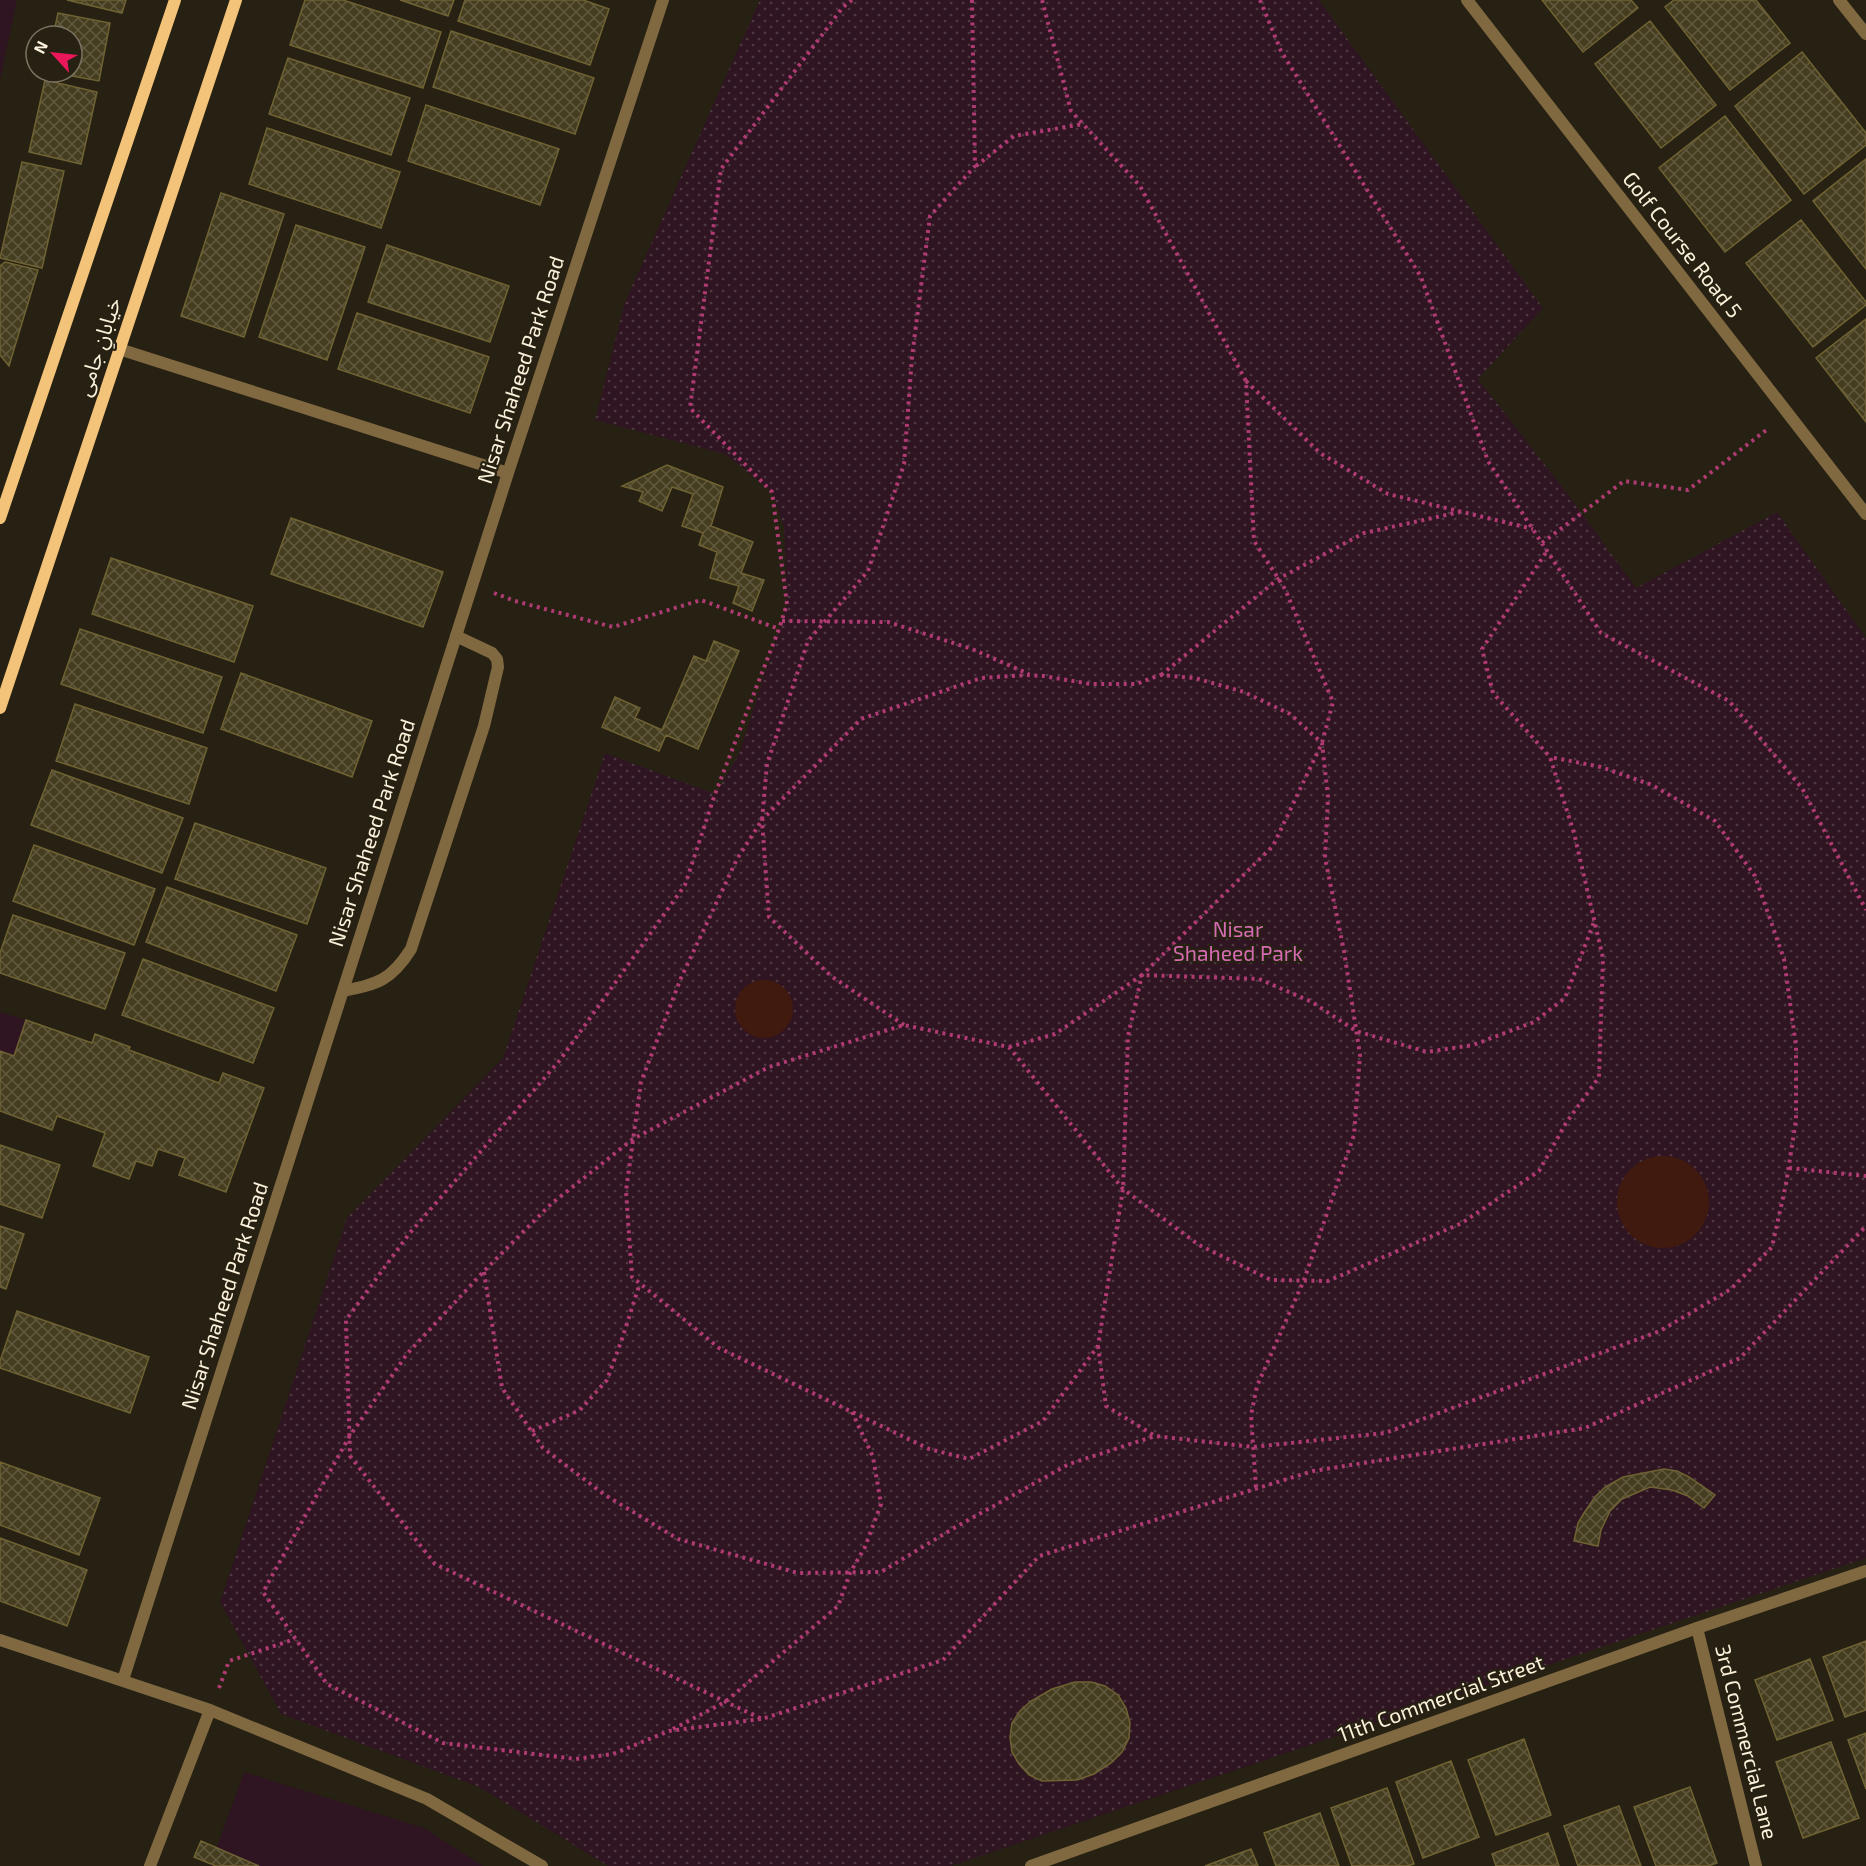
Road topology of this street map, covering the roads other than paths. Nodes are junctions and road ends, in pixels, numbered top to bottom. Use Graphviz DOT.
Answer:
graph roads {
  1 [pos="175,0"];
  2 [pos="236,0"];
  3 [pos="663,0"];
  4 [pos="1467,0"];
  5 [pos="1839,0"];
  6 [pos="1866,34"];
  7 [pos="119,349"];
  8 [pos="508,472"];
  9 [pos="1866,514"];
  10 [pos="0,518"];
  11 [pos="456,636"];
  12 [pos="0,708"];
  13 [pos="342,991"];
  14 [pos="1866,1571"];
  15 [pos="1697,1628"];
  16 [pos="0,1640"];
  17 [pos="123,1680"];
  18 [pos="210,1710"];
  19 [pos="150,1866"];
  20 [pos="542,1866"];
  21 [pos="1031,1866"];
  22 [pos="1756,1866"];
  1 -- 10 [label="main road, خیابانِ جامی"];
  2 -- 7 [label="main road, خیابانِ جامی"];
  3 -- 8 [label="street, Nisar Shaheed Park Road"];
  4 -- 9 [label="street, Golf Course Road 5"];
  5 -- 6 [label="street"];
  7 -- 8 [label="street"];
  7 -- 12 [label="main road, خیابانِ جامی"];
  8 -- 11 [label="street, Nisar Shaheed Park Road"];
  11 -- 13 [label="street, Nisar Shaheed Park Road"];
  11 -- 13 [label="street"];
  13 -- 17 [label="street, Nisar Shaheed Park Road"];
  14 -- 15 [label="street, 11th Commercial Street"];
  15 -- 21 [label="street, 11th Commercial Street"];
  15 -- 22 [label="street, 3rd Commercial Lane"];
  16 -- 17 [label="street"];
  17 -- 18 [label="street"];
  18 -- 19 [label="street"];
  18 -- 20 [label="street"];
}
